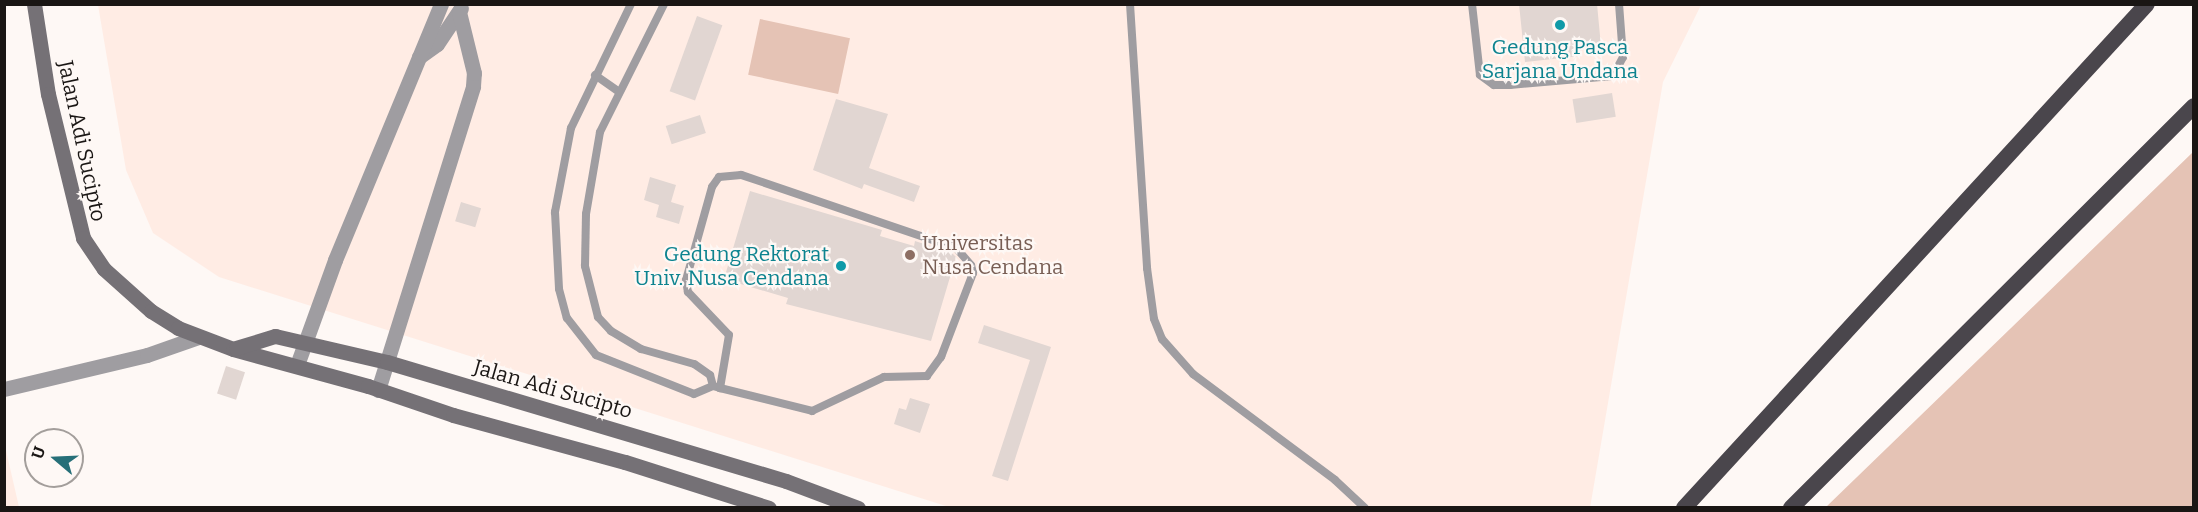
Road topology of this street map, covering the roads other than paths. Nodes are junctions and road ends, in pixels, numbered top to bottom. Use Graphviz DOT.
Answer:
graph roads {
  1 [pos="34,4"];
  2 [pos="441,4"];
  3 [pos="631,4"];
  4 [pos="664,4"];
  5 [pos="1130,4"];
  6 [pos="1472,4"];
  7 [pos="1619,4"];
  8 [pos="2147,4"];
  9 [pos="461,8"];
  10 [pos="417,59"];
  11 [pos="595,75"];
  12 [pos="620,92"];
  13 [pos="2193,106"];
  14 [pos="198,337"];
  15 [pos="304,343"];
  16 [pos="234,349"];
  17 [pos="387,362"];
  18 [pos="297,365"];
  19 [pos="717,387"];
  20 [pos="4,389"];
  21 [pos="378,390"];
  22 [pos="769,507"];
  23 [pos="858,507"];
  24 [pos="1365,507"];
  25 [pos="1684,507"];
  26 [pos="1791,507"];
  1 -- 14 [label="main road, Jalan Adi Sucipto"];
  2 -- 10 [label="street"];
  3 -- 11 [label="lane"];
  4 -- 12 [label="lane"];
  5 -- 24 [label="lane"];
  6 -- 7 [label="lane"];
  8 -- 25 [label="highway"];
  9 -- 10 [label="street"];
  9 -- 17 [label="street"];
  10 -- 15 [label="street"];
  11 -- 12 [label="lane"];
  11 -- 19 [label="lane"];
  12 -- 19 [label="lane"];
  13 -- 26 [label="highway"];
  14 -- 16 [label="main road, Jalan Adi Sucipto"];
  14 -- 20 [label="street"];
  15 -- 16 [label="main road, Jalan Adi Sucipto"];
  15 -- 17 [label="main road, Jalan Adi Sucipto"];
  15 -- 18 [label="street"];
  16 -- 18 [label="main road, Jalan Adi Sucipto"];
  17 -- 21 [label="street"];
  17 -- 23 [label="main road, Jalan Adi Sucipto"];
  18 -- 21 [label="main road, Jalan Adi Sucipto"];
  19 -- 19 [label="lane"];
  21 -- 22 [label="main road, Jalan Adi Sucipto"];
}
